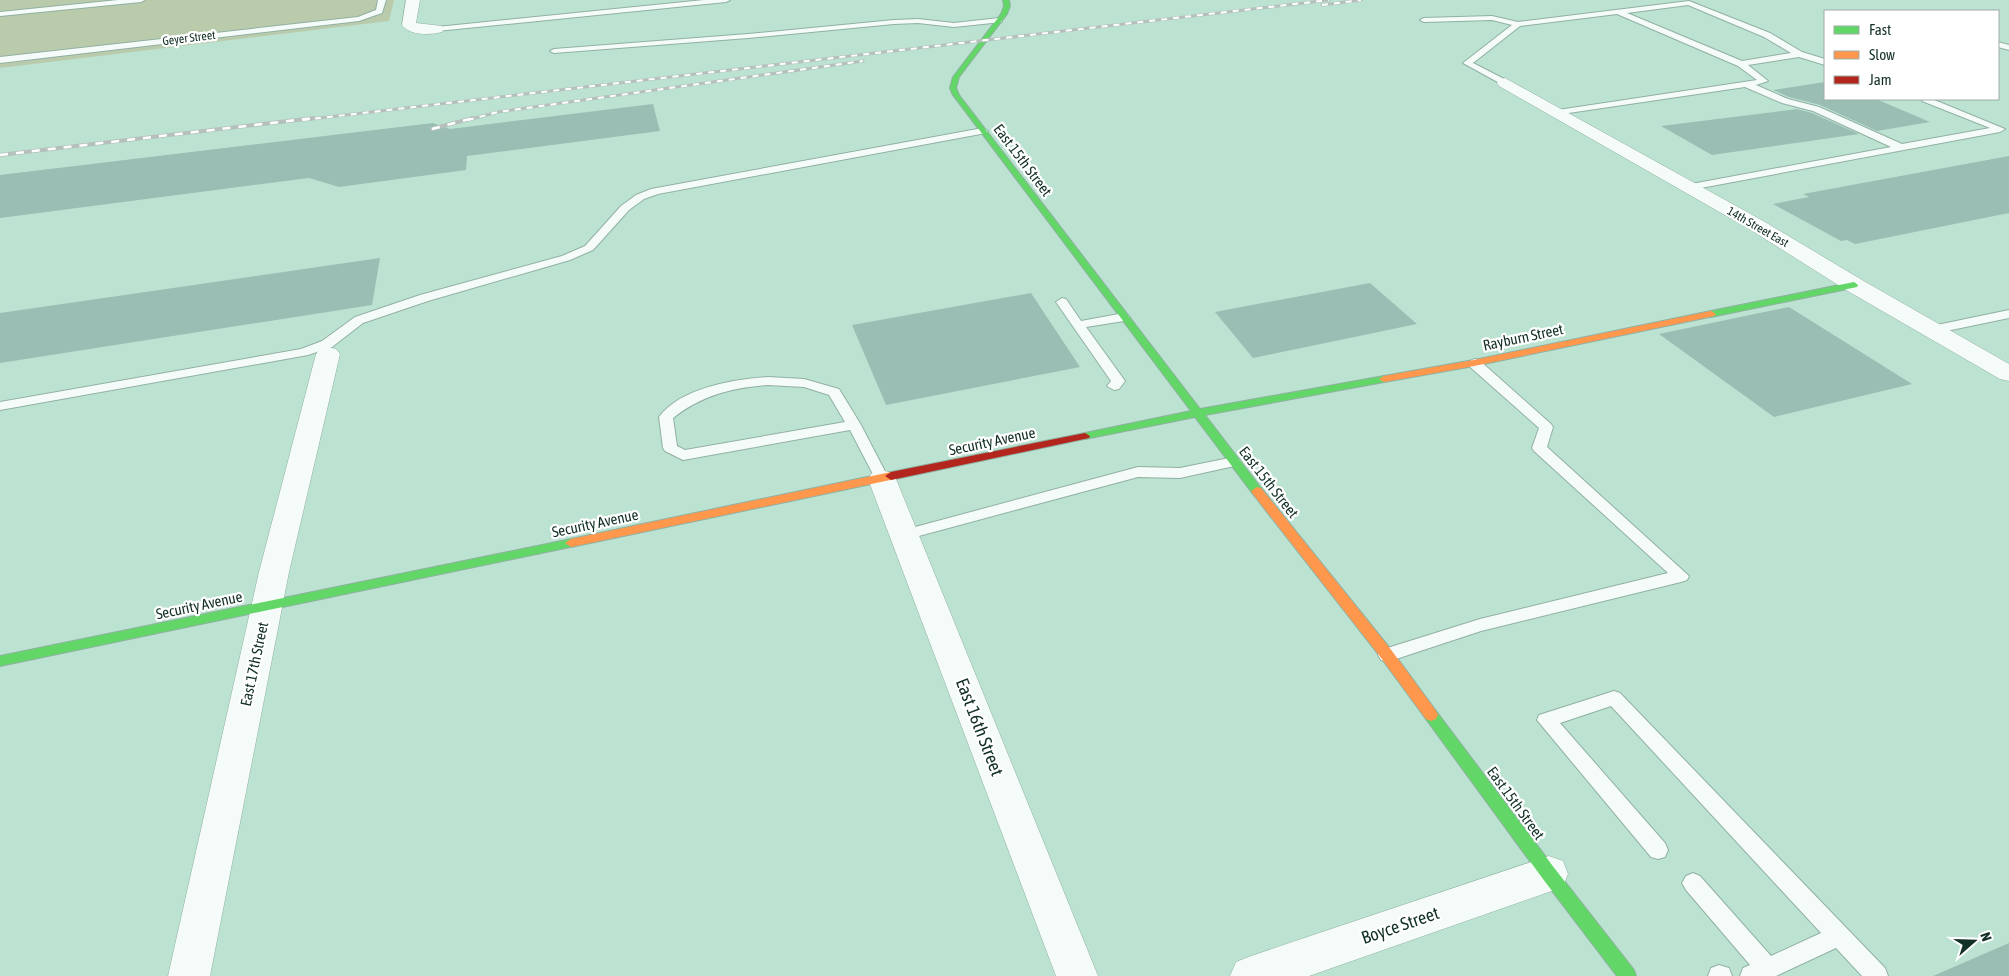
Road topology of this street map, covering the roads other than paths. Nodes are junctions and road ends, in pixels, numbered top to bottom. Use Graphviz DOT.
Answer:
graph roads {
  1 [pos="54,0"];
  2 [pos="141,0"];
  3 [pos="382,0"];
  4 [pos="413,0"];
  5 [pos="726,0"];
  6 [pos="1006,0"];
  7 [pos="41,11"];
  8 [pos="1617,12"];
  9 [pos="0,14"];
  10 [pos="999,20"];
  11 [pos="1424,20"];
  12 [pos="10,22"];
  13 [pos="1518,24"];
  14 [pos="437,29"];
  15 [pos="554,51"];
  16 [pos="1799,54"];
  17 [pos="0,60"];
  18 [pos="1824,62"];
  19 [pos="1741,64"];
  20 [pos="1505,83"];
  21 [pos="1747,84"];
  22 [pos="1928,100"];
  23 [pos="1558,113"];
  24 [pos="983,131"];
  25 [pos="1902,148"];
  26 [pos="1690,188"];
  27 [pos="1854,285"];
  28 [pos="1062,302"];
  29 [pos="2009,314"];
  30 [pos="1124,317"];
  31 [pos="1078,325"];
  32 [pos="1932,330"];
  33 [pos="328,349"];
  34 [pos="1474,363"];
  35 [pos="2009,374"];
  36 [pos="1114,386"];
  37 [pos="0,406"];
  38 [pos="1197,413"];
  39 [pos="854,425"];
  40 [pos="1234,462"];
  41 [pos="882,479"];
  42 [pos="904,534"];
  43 [pos="266,606"];
  44 [pos="1387,655"];
  45 [pos="0,661"];
  46 [pos="1658,850"];
  47 [pos="1549,874"];
  48 [pos="1693,883"];
  49 [pos="1839,936"];
  50 [pos="1759,972"];
  51 [pos="189,976"];
  52 [pos="1077,976"];
  53 [pos="1251,976"];
  54 [pos="1628,976"];
  55 [pos="1877,976"];
  1 -- 7 [label="lane"];
  2 -- 7 [label="lane"];
  3 -- 17 [label="lane, Geyer Street"];
  4 -- 14 [label="street"];
  5 -- 14 [label="lane"];
  6 -- 10 [label="street, East 15th Street"];
  7 -- 9 [label="lane"];
  7 -- 12 [label="lane"];
  8 -- 13 [label="lane"];
  8 -- 16 [label="lane"];
  8 -- 19 [label="lane"];
  10 -- 15 [label="lane"];
  10 -- 24 [label="street, East 15th Street"];
  11 -- 13 [label="lane"];
  13 -- 20 [label="lane"];
  16 -- 18 [label="lane"];
  16 -- 19 [label="lane"];
  19 -- 21 [label="lane"];
  20 -- 23 [label="street, 14th Street East"];
  21 -- 23 [label="lane"];
  21 -- 25 [label="lane"];
  22 -- 25 [label="lane"];
  23 -- 26 [label="street, 14th Street East"];
  24 -- 30 [label="street, East 15th Street"];
  24 -- 33 [label="lane"];
  25 -- 26 [label="lane"];
  26 -- 27 [label="street, 14th Street East"];
  27 -- 32 [label="street, 14th Street East"];
  27 -- 34 [label="street, Rayburn Street"];
  28 -- 31 [label="lane"];
  29 -- 32 [label="lane"];
  30 -- 31 [label="lane"];
  30 -- 38 [label="street, East 15th Street"];
  31 -- 36 [label="lane"];
  32 -- 35 [label="street, 14th Street East"];
  33 -- 37 [label="lane"];
  33 -- 43 [label="street, East 17th Street"];
  34 -- 38 [label="street, Rayburn Street"];
  34 -- 44 [label="lane"];
  38 -- 40 [label="street, East 15th Street"];
  38 -- 41 [label="street, Security Avenue"];
  39 -- 39 [label="lane"];
  39 -- 41 [label="lane"];
  40 -- 42 [label="lane"];
  40 -- 44 [label="street, East 15th Street"];
  41 -- 42 [label="street, East 16th Street"];
  41 -- 43 [label="street, Security Avenue"];
  42 -- 52 [label="street, East 16th Street"];
  43 -- 45 [label="street, Security Avenue"];
  43 -- 51 [label="street, East 17th Street"];
  44 -- 47 [label="street, East 15th Street"];
  46 -- 49 [label="lane"];
  47 -- 53 [label="street, Boyce Street"];
  47 -- 54 [label="street, East 15th Street"];
  48 -- 50 [label="lane"];
  49 -- 50 [label="lane"];
  49 -- 55 [label="lane"];
}
